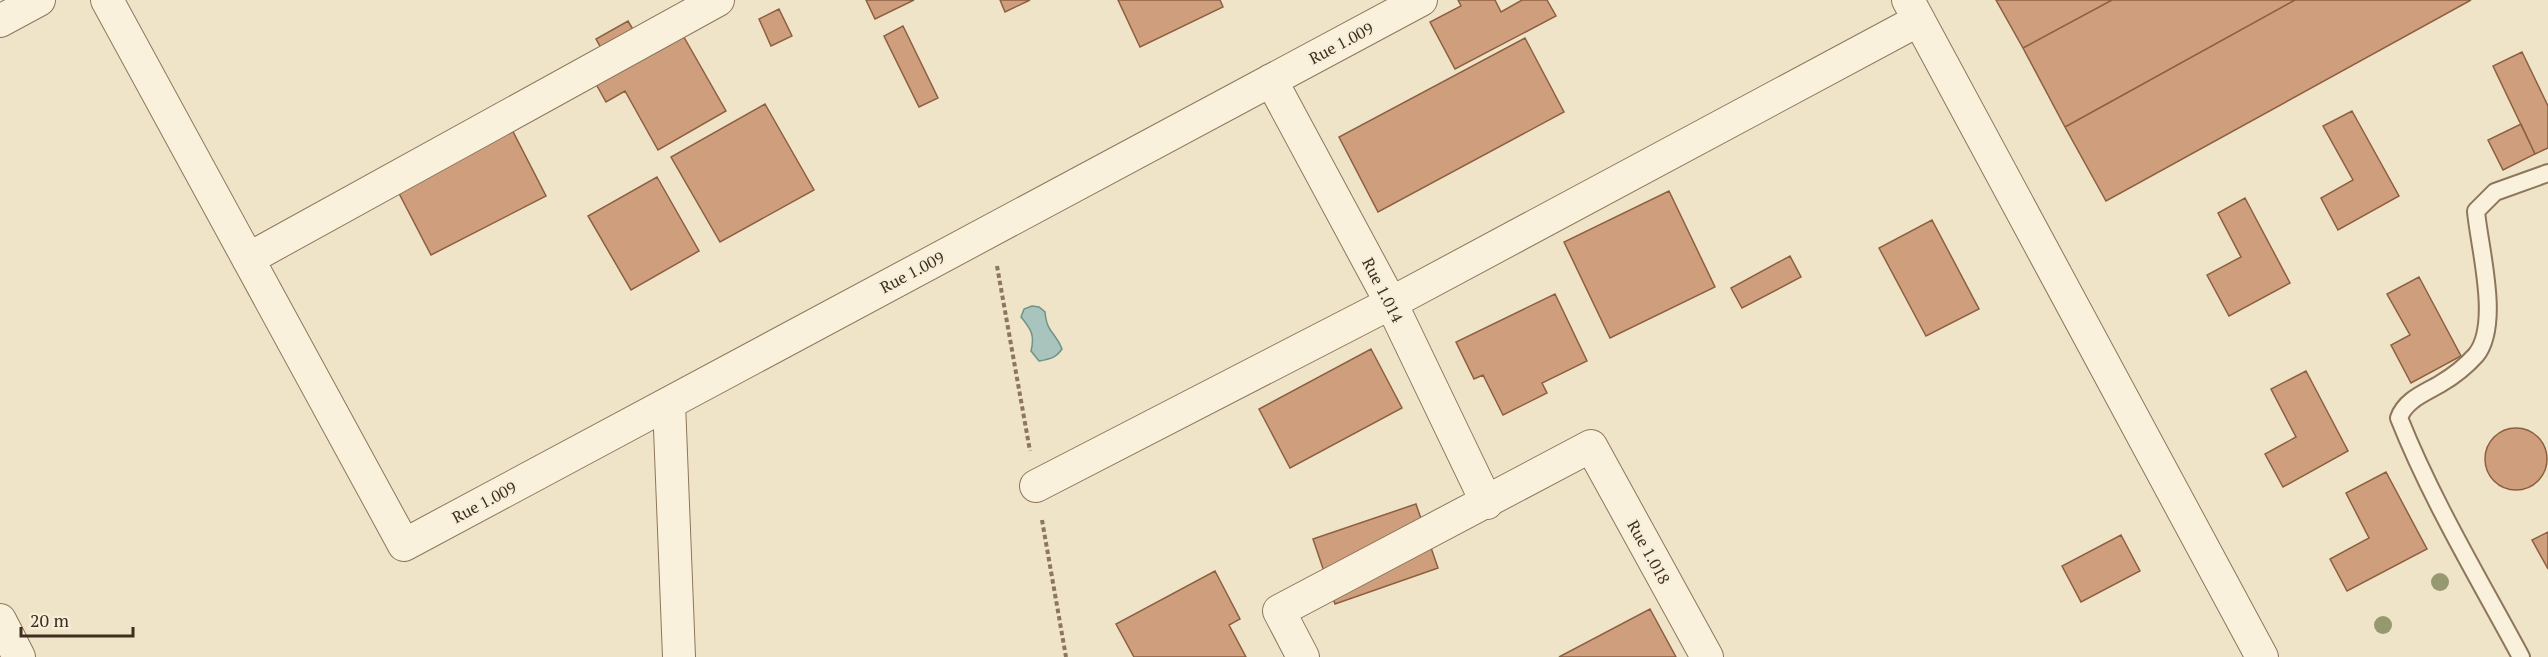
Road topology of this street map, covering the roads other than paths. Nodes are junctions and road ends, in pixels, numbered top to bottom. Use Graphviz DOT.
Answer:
graph roads {
  1 [pos="39,0"];
  2 [pos="107,0"];
  3 [pos="718,0"];
  4 [pos="1421,0"];
  5 [pos="1913,10"];
  6 [pos="0,21"];
  7 [pos="1271,80"];
  8 [pos="2548,173"];
  9 [pos="248,259"];
  10 [pos="1391,303"];
  11 [pos="669,403"];
  12 [pos="1036,486"];
  13 [pos="1487,503"];
  14 [pos="0,620"];
  15 [pos="19,657"];
  16 [pos="679,657"];
  17 [pos="1303,657"];
  18 [pos="1707,657"];
  19 [pos="2262,657"];
  20 [pos="2521,657"];
  1 -- 6 [label="street"];
  2 -- 9 [label="street"];
  3 -- 9 [label="street"];
  4 -- 7 [label="street, Rue 1.009"];
  5 -- 10 [label="street"];
  5 -- 19 [label="street"];
  7 -- 10 [label="street, Rue 1.014"];
  7 -- 11 [label="street, Rue 1.009"];
  8 -- 20 [label="lane"];
  9 -- 11 [label="street, Rue 1.009"];
  10 -- 12 [label="street"];
  10 -- 13 [label="street, Rue 1.014"];
  11 -- 16 [label="street"];
  13 -- 17 [label="street"];
  13 -- 18 [label="street, Rue 1.018"];
  14 -- 15 [label="street"];
}
